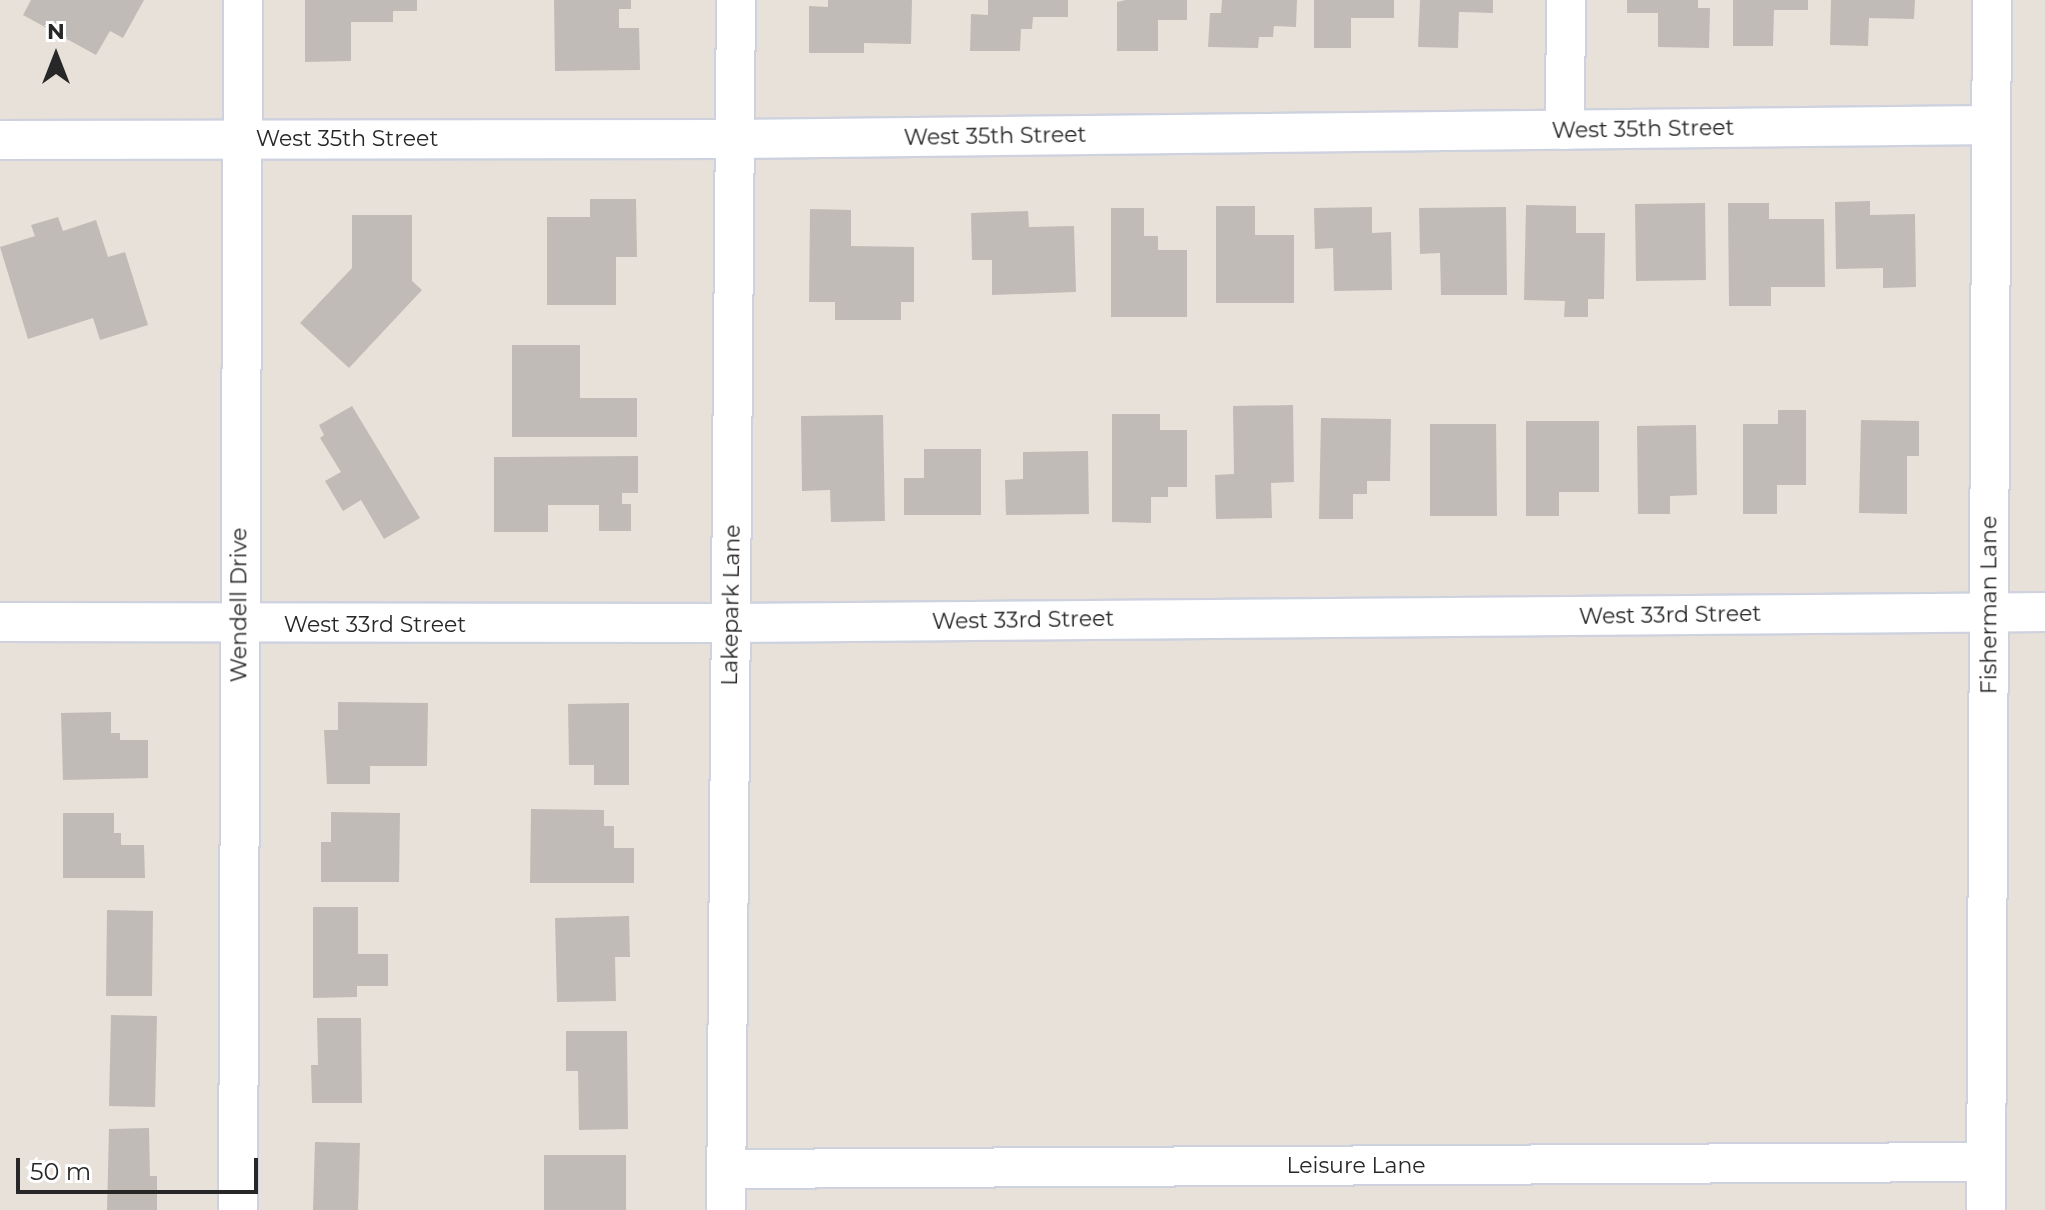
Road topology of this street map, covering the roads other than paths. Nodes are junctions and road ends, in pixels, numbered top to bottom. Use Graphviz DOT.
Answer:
graph roads {
  1 [pos="243,0"];
  2 [pos="736,0"];
  3 [pos="1566,0"];
  4 [pos="1992,0"];
  5 [pos="1990,125"];
  6 [pos="1565,130"];
  7 [pos="242,139"];
  8 [pos="736,139"];
  9 [pos="0,140"];
  10 [pos="1989,612"];
  11 [pos="2045,612"];
  12 [pos="0,622"];
  13 [pos="731,623"];
  14 [pos="239,625"];
  15 [pos="1986,1162"];
  16 [pos="727,1169"];
  17 [pos="238,1210"];
  18 [pos="726,1210"];
  19 [pos="1986,1210"];
  1 -- 7 [label="street, Wendell Drive"];
  2 -- 8 [label="street, Lakepark Lane"];
  3 -- 6 [label="street"];
  4 -- 5 [label="street, Fisherman Lane"];
  5 -- 6 [label="street, West 35th Street"];
  5 -- 10 [label="street, Fisherman Lane"];
  6 -- 8 [label="street, West 35th Street"];
  7 -- 8 [label="street, West 35th Street"];
  7 -- 9 [label="street, West 35th Street"];
  7 -- 14 [label="street, Wendell Drive"];
  8 -- 13 [label="street, Lakepark Lane"];
  10 -- 11 [label="street, West 33rd Street"];
  10 -- 13 [label="street, West 33rd Street"];
  10 -- 15 [label="street, Fisherman Lane"];
  12 -- 14 [label="street, West 33rd Street"];
  13 -- 14 [label="street, West 33rd Street"];
  13 -- 16 [label="street, Lakepark Lane"];
  14 -- 17 [label="street, Wendell Drive"];
  15 -- 16 [label="street, Leisure Lane"];
  15 -- 19 [label="street, Fisherman Lane"];
  16 -- 18 [label="street, Lakepark Lane"];
}
